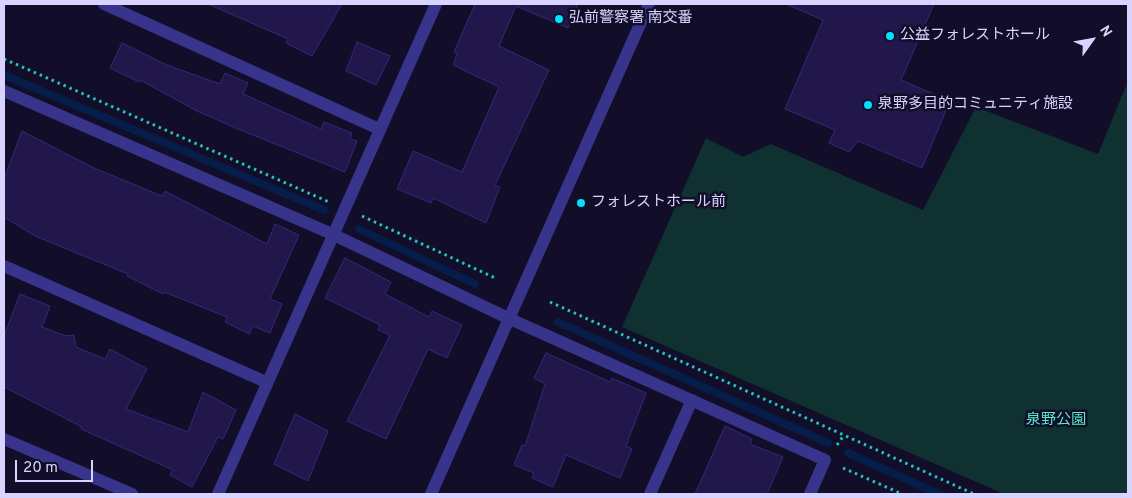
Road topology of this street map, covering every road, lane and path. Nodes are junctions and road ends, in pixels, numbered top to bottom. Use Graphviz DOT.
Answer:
graph roads {
  1 [pos="104,4"];
  2 [pos="436,4"];
  3 [pos="649,4"];
  4 [pos="4,60"];
  5 [pos="4,90"];
  6 [pos="379,129"];
  7 [pos="344,208"];
  8 [pos="332,234"];
  9 [pos="4,266"];
  10 [pos="496,278"];
  11 [pos="550,302"];
  12 [pos="510,319"];
  13 [pos="266,382"];
  14 [pos="692,400"];
  15 [pos="4,439"];
  16 [pos="825,460"];
  17 [pos="132,494"];
  18 [pos="218,494"];
  19 [pos="430,494"];
  20 [pos="650,494"];
  21 [pos="810,494"];
  22 [pos="902,494"];
  23 [pos="974,494"];
  1 -- 6 [label="street"];
  2 -- 6 [label="street"];
  3 -- 12 [label="street"];
  4 -- 7 [label="path"];
  5 -- 8 [label="street"];
  6 -- 7 [label="street"];
  7 -- 8 [label="street"];
  7 -- 10 [label="path"];
  8 -- 12 [label="street"];
  8 -- 13 [label="street"];
  9 -- 13 [label="street"];
  11 -- 23 [label="path"];
  12 -- 14 [label="street"];
  12 -- 19 [label="street"];
  13 -- 18 [label="street"];
  14 -- 16 [label="street"];
  14 -- 20 [label="street"];
  15 -- 17 [label="street"];
  16 -- 21 [label="street"];
  16 -- 22 [label="path"];
}
